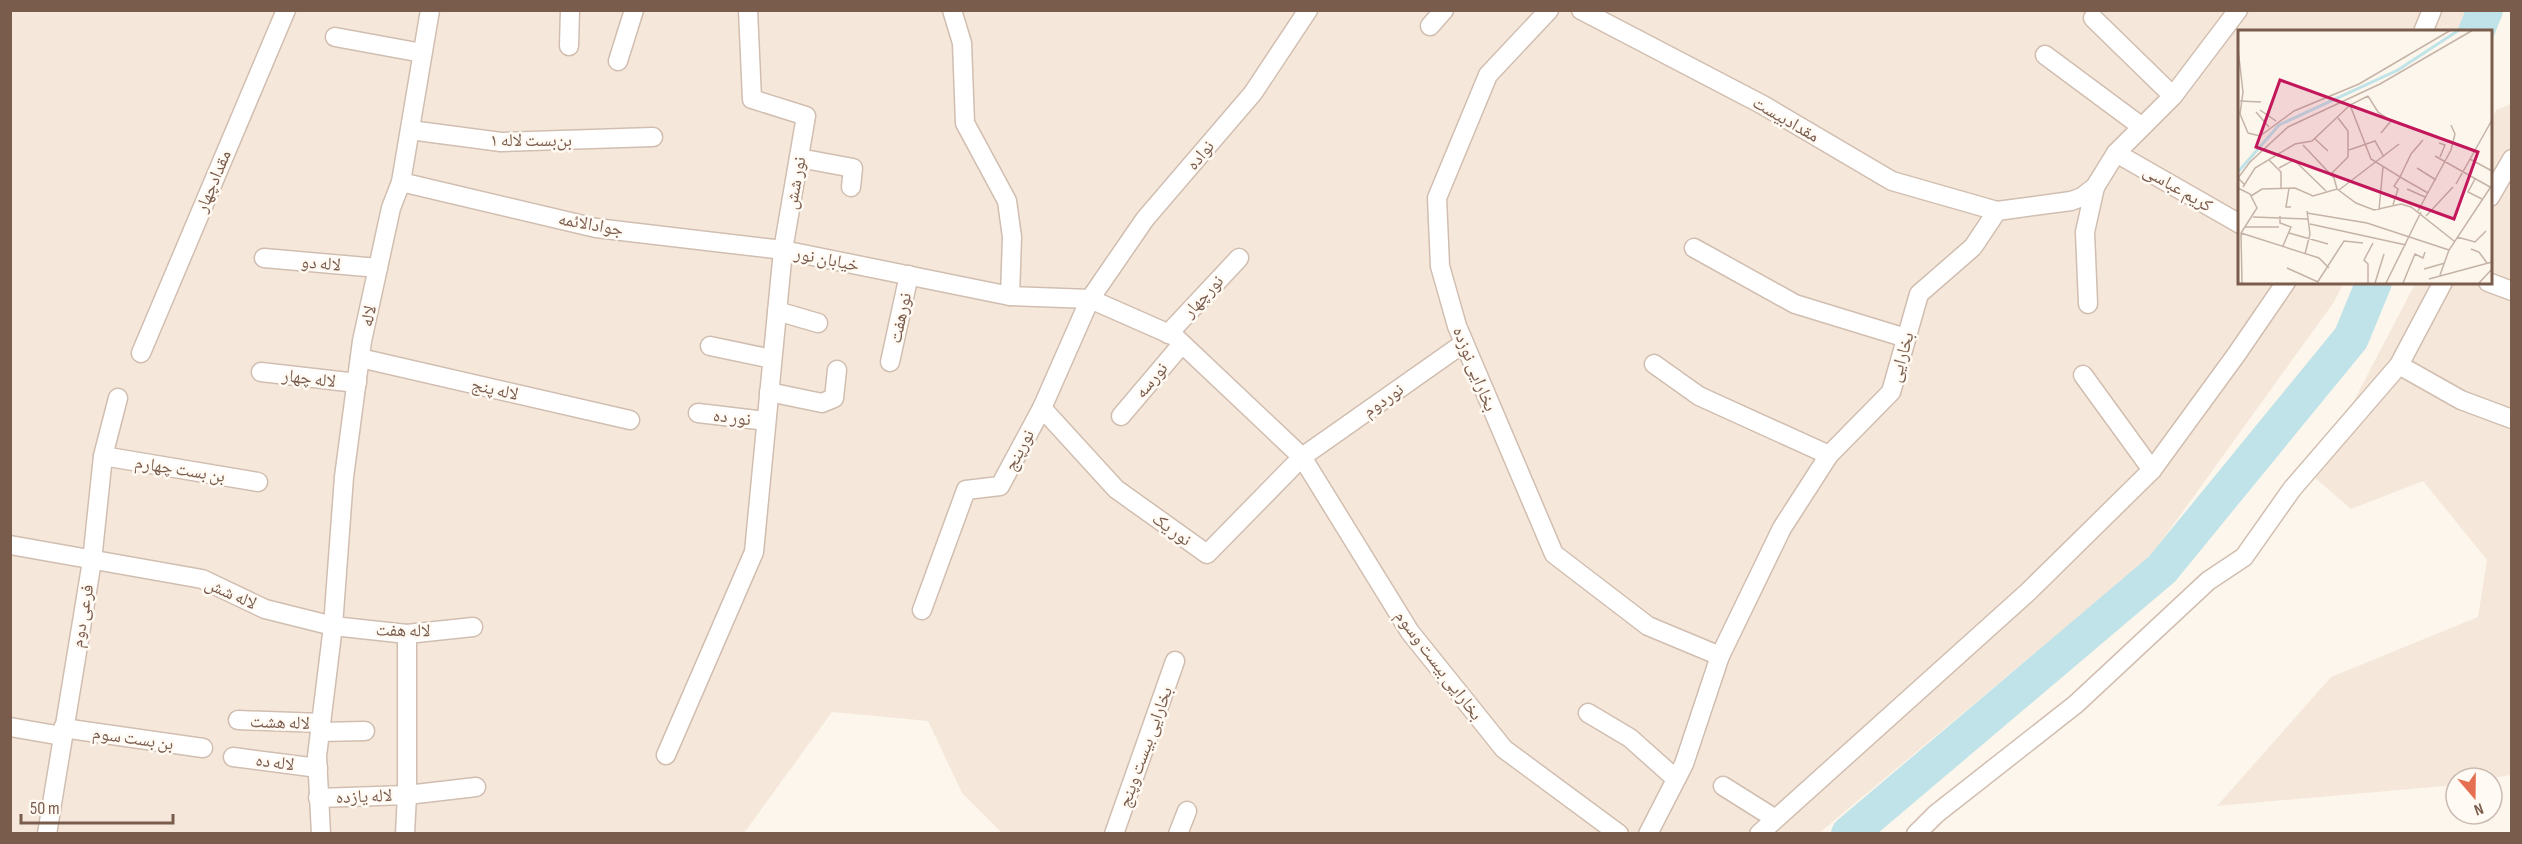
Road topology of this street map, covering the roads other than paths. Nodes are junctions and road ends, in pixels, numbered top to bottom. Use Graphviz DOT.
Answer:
graph roads {
  1 [pos="286,10"];
  2 [pos="430,10"];
  3 [pos="570,10"];
  4 [pos="634,10"];
  5 [pos="747,10"];
  6 [pos="952,10"];
  7 [pos="1308,10"];
  8 [pos="1444,10"];
  9 [pos="1549,10"];
  10 [pos="1581,10"];
  11 [pos="2238,10"];
  12 [pos="2432,10"];
  13 [pos="2093,18"];
  14 [pos="1430,26"];
  15 [pos="2424,30"];
  16 [pos="335,37"];
  17 [pos="569,46"];
  18 [pos="422,53"];
  19 [pos="2045,55"];
  20 [pos="618,61"];
  21 [pos="2173,96"];
  22 [pos="2142,127"];
  23 [pos="411,130"];
  24 [pos="652,137"];
  25 [pos="2116,153"];
  26 [pos="799,158"];
  27 [pos="2511,159"];
  28 [pos="401,182"];
  29 [pos="851,187"];
  30 [pos="2095,187"];
  31 [pos="2492,193"];
  32 [pos="1997,211"];
  33 [pos="2238,223"];
  34 [pos="1694,248"];
  35 [pos="783,250"];
  36 [pos="264,258"];
  37 [pos="1239,258"];
  38 [pos="378,268"];
  39 [pos="909,275"];
  40 [pos="2285,284"];
  41 [pos="2442,284"];
  42 [pos="2492,284"];
  43 [pos="2511,291"];
  44 [pos="1010,296"];
  45 [pos="1090,299"];
  46 [pos="2088,304"];
  47 [pos="777,311"];
  48 [pos="818,323"];
  49 [pos="1906,338"];
  50 [pos="1175,339"];
  51 [pos="1464,343"];
  52 [pos="710,346"];
  53 [pos="141,353"];
  54 [pos="360,358"];
  55 [pos="772,359"];
  56 [pos="890,362"];
  57 [pos="1654,364"];
  58 [pos="2399,365"];
  59 [pos="837,370"];
  60 [pos="261,372"];
  61 [pos="2083,375"];
  62 [pos="357,383"];
  63 [pos="769,392"];
  64 [pos="118,398"];
  65 [pos="1042,408"];
  66 [pos="698,413"];
  67 [pos="1121,416"];
  68 [pos="2511,419"];
  69 [pos="630,420"];
  70 [pos="766,421"];
  71 [pos="1829,455"];
  72 [pos="102,456"];
  73 [pos="1302,457"];
  74 [pos="2152,470"];
  75 [pos="258,482"];
  76 [pos="10,545"];
  77 [pos="92,561"];
  78 [pos="922,610"];
  79 [pos="333,626"];
  80 [pos="473,627"];
  81 [pos="407,634"];
  82 [pos="1720,656"];
  83 [pos="1175,661"];
  84 [pos="1588,713"];
  85 [pos="238,720"];
  86 [pos="10,727"];
  87 [pos="321,728"];
  88 [pos="364,731"];
  89 [pos="62,732"];
  90 [pos="203,748"];
  91 [pos="666,755"];
  92 [pos="233,757"];
  93 [pos="318,768"];
  94 [pos="1676,779"];
  95 [pos="1723,786"];
  96 [pos="476,787"];
  97 [pos="407,795"];
  98 [pos="318,798"];
  99 [pos="1187,811"];
  100 [pos="1774,818"];
  101 [pos="47,834"];
  102 [pos="321,834"];
  103 [pos="405,834"];
  104 [pos="1114,834"];
  105 [pos="1178,834"];
  106 [pos="1618,834"];
  107 [pos="1648,834"];
  108 [pos="1759,834"];
  109 [pos="1916,834"];
  1 -- 53 [label="street, مقدادچهار"];
  2 -- 18 [label="street, لاله"];
  3 -- 17 [label="street"];
  4 -- 20 [label="street"];
  5 -- 26 [label="street, نور شش"];
  6 -- 44 [label="street"];
  7 -- 45 [label="street, نواده"];
  8 -- 14 [label="street"];
  9 -- 51 [label="street, بخارایی نوزده"];
  10 -- 32 [label="street, مقدادبیست"];
  11 -- 21 [label="street"];
  12 -- 15 [label="street"];
  13 -- 21 [label="street"];
  16 -- 18 [label="street"];
  18 -- 23 [label="street, لاله"];
  19 -- 22 [label="street"];
  21 -- 22 [label="street"];
  22 -- 25 [label="street"];
  23 -- 24 [label="street, بن‌بست لاله ۱"];
  23 -- 28 [label="street, لاله"];
  25 -- 30 [label="street"];
  25 -- 33 [label="street, کریم عباسی"];
  26 -- 29 [label="street"];
  26 -- 35 [label="street, نور شش"];
  27 -- 31 [label="street"];
  28 -- 35 [label="street, جوادالائمه"];
  28 -- 38 [label="street, لاله"];
  30 -- 32 [label="street"];
  30 -- 46 [label="street"];
  32 -- 49 [label="street, بخارایی"];
  34 -- 49 [label="street"];
  35 -- 39 [label="street, خیابان نور"];
  35 -- 47 [label="street, خیابان نور"];
  36 -- 38 [label="street, لاله دو"];
  37 -- 50 [label="street, نورچهار"];
  38 -- 54 [label="street, لاله"];
  39 -- 44 [label="street, خیابان نور"];
  39 -- 56 [label="street, نورهفت"];
  40 -- 74 [label="street"];
  41 -- 58 [label="street"];
  42 -- 43 [label="street"];
  44 -- 45 [label="street, خیابان نور"];
  45 -- 50 [label="street, خیابان نور"];
  45 -- 65 [label="street, نورپنج"];
  47 -- 48 [label="street"];
  47 -- 55 [label="street, خیابان نور"];
  49 -- 71 [label="street, بخارایی"];
  50 -- 67 [label="street, نورسه"];
  50 -- 73 [label="street, خیابان نور"];
  51 -- 73 [label="street, نوردوم"];
  51 -- 82 [label="street, بخارایی نوزده"];
  52 -- 55 [label="street"];
  54 -- 62 [label="street, لاله"];
  54 -- 69 [label="street, لاله پنج"];
  55 -- 63 [label="street, خیابان نور"];
  57 -- 71 [label="street"];
  58 -- 68 [label="street"];
  58 -- 109 [label="street"];
  59 -- 63 [label="street"];
  60 -- 62 [label="street, لاله چهار"];
  61 -- 74 [label="street"];
  62 -- 79 [label="street, لاله"];
  63 -- 70 [label="street, خیابان نور"];
  64 -- 72 [label="street, فرعی دوم"];
  65 -- 73 [label="street, نور یک"];
  65 -- 78 [label="street, نورپنج"];
  66 -- 70 [label="street, نور ده"];
  70 -- 91 [label="street, خیابان نور"];
  71 -- 82 [label="street, بخارایی"];
  72 -- 75 [label="street, بن بست چهارم"];
  72 -- 77 [label="street, فرعی دوم"];
  73 -- 106 [label="street, بخارایی بیست وسوم"];
  74 -- 100 [label="street"];
  76 -- 77 [label="street, لاله شش"];
  77 -- 79 [label="street, لاله شش"];
  77 -- 89 [label="street, فرعی دوم"];
  79 -- 81 [label="street, لاله هفت"];
  79 -- 87 [label="street, لاله"];
  80 -- 81 [label="street, لاله هفت"];
  81 -- 97 [label="street"];
  82 -- 94 [label="street, بخارایی"];
  83 -- 104 [label="street, بخارایی بیست وپنج"];
  84 -- 94 [label="street"];
  85 -- 87 [label="street, لاله هشت"];
  86 -- 89 [label="street, بن بست سوم"];
  87 -- 88 [label="street, لاله هشت"];
  87 -- 93 [label="street, لاله"];
  89 -- 90 [label="street, بن بست سوم"];
  89 -- 101 [label="street, فرعی دوم"];
  92 -- 93 [label="street, لاله ده"];
  93 -- 98 [label="street, لاله"];
  94 -- 107 [label="street, بخارایی"];
  95 -- 100 [label="street"];
  96 -- 97 [label="street"];
  97 -- 98 [label="street, لاله یازده"];
  97 -- 103 [label="street, لاله یازده"];
  98 -- 102 [label="street, لاله"];
  99 -- 105 [label="street"];
  100 -- 108 [label="street"];
}
